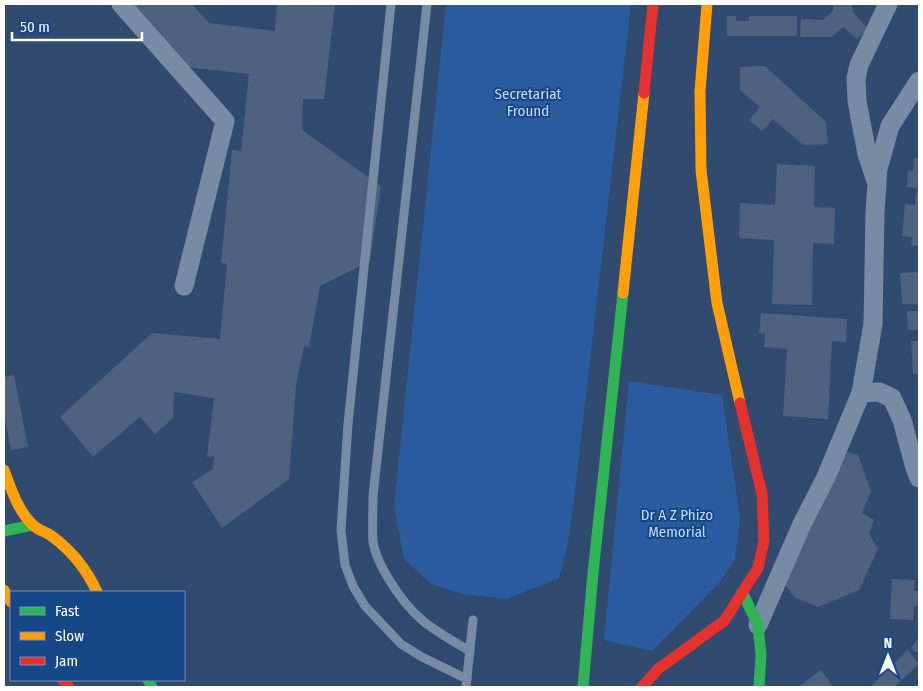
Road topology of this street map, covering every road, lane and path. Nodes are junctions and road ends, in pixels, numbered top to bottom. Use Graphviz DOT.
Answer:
graph roads {
  1 [pos="121,4"];
  2 [pos="391,4"];
  3 [pos="427,4"];
  4 [pos="653,4"];
  5 [pos="707,4"];
  6 [pos="888,4"];
  7 [pos="919,81"];
  8 [pos="877,184"];
  9 [pos="184,286"];
  10 [pos="862,393"];
  11 [pos="4,470"];
  12 [pos="919,478"];
  13 [pos="33,526"];
  14 [pos="4,530"];
  15 [pos="97,591"];
  16 [pos="742,592"];
  17 [pos="473,620"];
  18 [pos="758,626"];
  19 [pos="470,650"];
  20 [pos="467,683"];
  21 [pos="583,687"];
  22 [pos="642,687"];
  23 [pos="759,687"];
  1 -- 9 [label="street"];
  2 -- 20 [label="lane"];
  3 -- 19 [label="lane"];
  4 -- 21 [label="street"];
  5 -- 16 [label="street"];
  6 -- 8 [label="street"];
  7 -- 8 [label="street"];
  8 -- 10 [label="street"];
  10 -- 12 [label="street"];
  10 -- 18 [label="street"];
  11 -- 13 [label="street"];
  13 -- 14 [label="street"];
  13 -- 15 [label="street"];
  16 -- 18 [label="street"];
  16 -- 22 [label="street"];
  17 -- 19 [label="lane"];
  18 -- 23 [label="street"];
  19 -- 20 [label="lane"];
}
